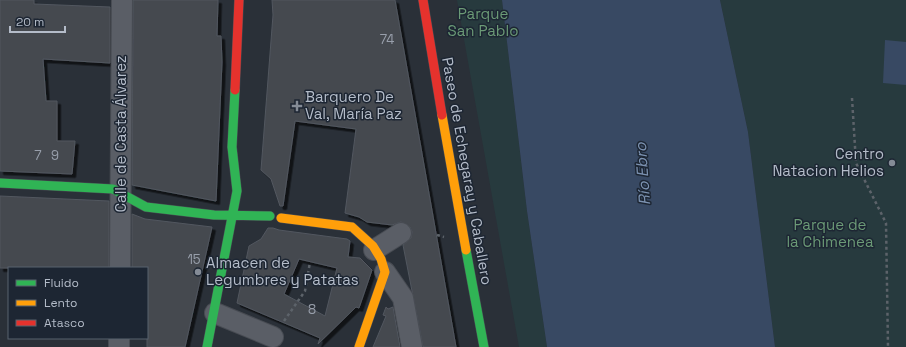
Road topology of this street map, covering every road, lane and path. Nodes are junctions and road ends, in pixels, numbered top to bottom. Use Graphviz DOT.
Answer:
graph roads {
  1 [pos="122,0"];
  2 [pos="239,0"];
  3 [pos="423,0"];
  4 [pos="852,98"];
  5 [pos="0,183"];
  6 [pos="121,193"];
  7 [pos="234,216"];
  8 [pos="270,216"];
  9 [pos="281,218"];
  10 [pos="401,232"];
  11 [pos="437,235"];
  12 [pos="444,237"];
  13 [pos="374,250"];
  14 [pos="310,262"];
  15 [pos="120,267"];
  16 [pos="385,272"];
  17 [pos="215,313"];
  18 [pos="273,337"];
  19 [pos="207,347"];
  20 [pos="359,347"];
  21 [pos="412,347"];
  22 [pos="484,347"];
  23 [pos="888,347"];
  1 -- 6 [label="street, Calle de Casta Álvarez"];
  2 -- 7 [label="street"];
  3 -- 22 [label="street, Paseo de Echegaray y Caballero"];
  4 -- 23 [label="path"];
  5 -- 6 [label="street"];
  6 -- 7 [label="street"];
  6 -- 15 [label="street, Calle de Casta Álvarez"];
  7 -- 8 [label="street"];
  7 -- 17 [label="street"];
  9 -- 13 [label="street"];
  10 -- 13 [label="street"];
  11 -- 12 [label="path"];
  13 -- 16 [label="street"];
  14 -- 18 [label="path"];
  16 -- 20 [label="street"];
  16 -- 21 [label="street"];
  17 -- 18 [label="street"];
  17 -- 19 [label="street"];
}
